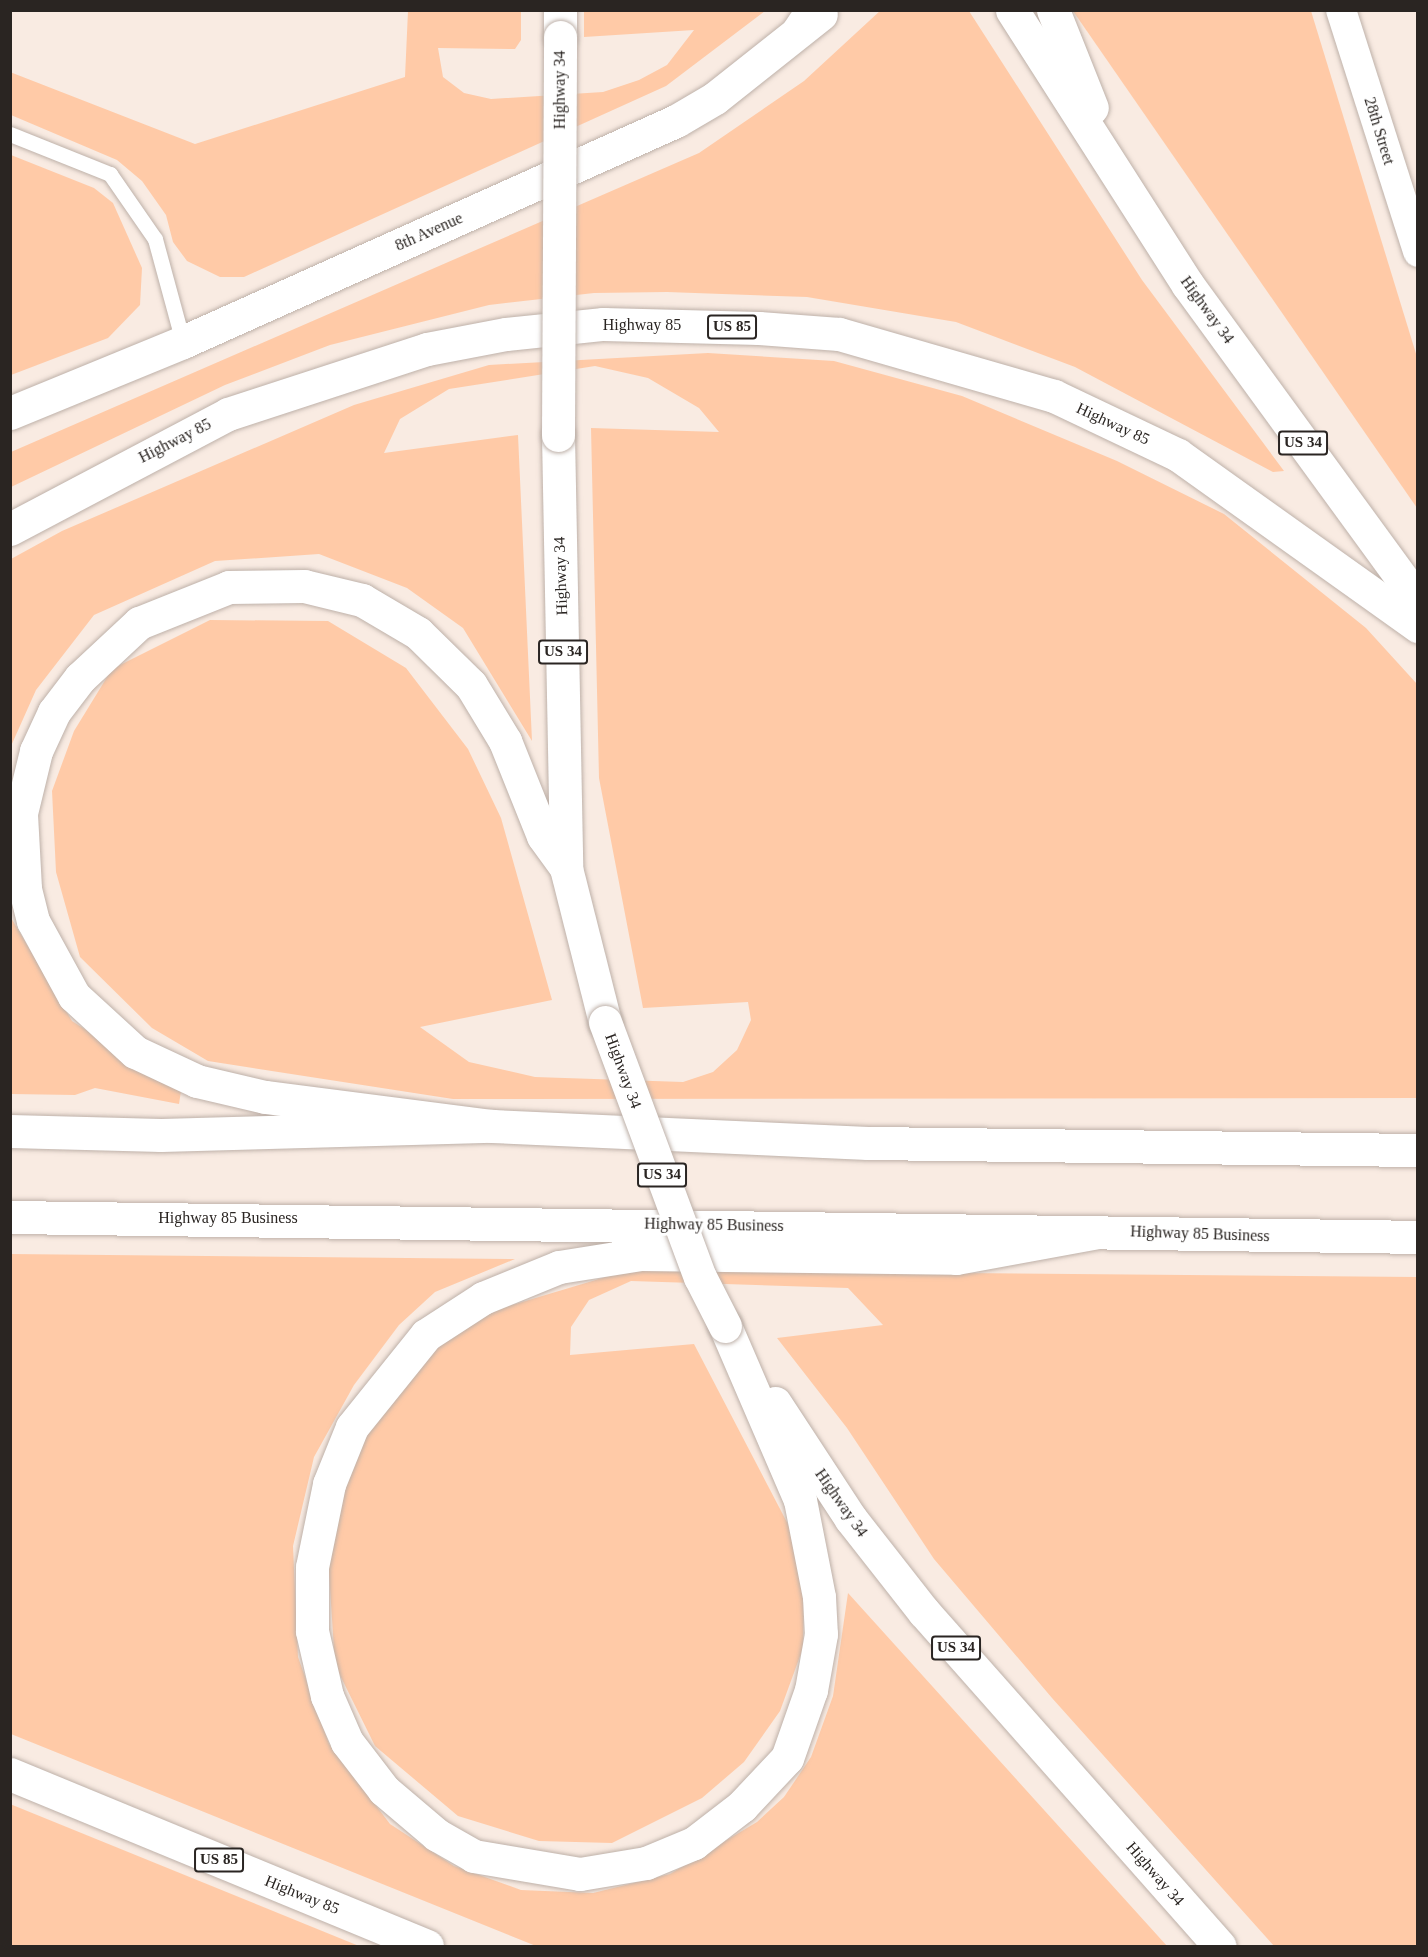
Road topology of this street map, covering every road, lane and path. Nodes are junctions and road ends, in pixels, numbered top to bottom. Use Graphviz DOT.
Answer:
graph roads {
  1 [pos="825,10"];
  2 [pos="1012,10"];
  3 [pos="1053,10"];
  4 [pos="1341,10"];
  5 [pos="805,21"];
  6 [pos="560,24"];
  7 [pos="10,134"];
  8 [pos="1121,182"];
  9 [pos="1418,252"];
  10 [pos="183,342"];
  11 [pos="10,413"];
  12 [pos="10,529"];
  13 [pos="1418,600"];
  14 [pos="1418,626"];
  15 [pos="566,868"];
  16 [pos="492,1126"];
  17 [pos="10,1131"];
  18 [pos="1418,1150"];
  19 [pos="10,1217"];
  20 [pos="1097,1232"];
  21 [pos="1418,1236"];
  22 [pos="725,1326"];
  23 [pos="10,1774"];
  24 [pos="428,1947"];
  25 [pos="1219,1947"];
  1 -- 5 [label="main road, 8th Avenue"];
  2 -- 8 [label="main road, Highway 34 / US 34"];
  3 -- 8 [label="main road"];
  4 -- 9 [label="street, 28th Street"];
  5 -- 10 [label="main road, 8th Avenue"];
  6 -- 15 [label="main road, Highway 34 / US 34, bridge"];
  7 -- 10 [label="lane"];
  8 -- 13 [label="main road, Highway 34 / US 34"];
  10 -- 11 [label="main road, 8th Avenue"];
  12 -- 14 [label="main road, Highway 85 / US 85"];
  15 -- 16 [label="main road"];
  15 -- 22 [label="main road, Highway 34 / US 34, bridge"];
  16 -- 17 [label="main road"];
  16 -- 18 [label="main road"];
  19 -- 20 [label="main road, Highway 85 Business"];
  20 -- 21 [label="main road, Highway 85 Business"];
  20 -- 22 [label="main road"];
  22 -- 25 [label="main road, Highway 34 / US 34"];
  23 -- 24 [label="main road, Highway 85 / US 85"];
}
